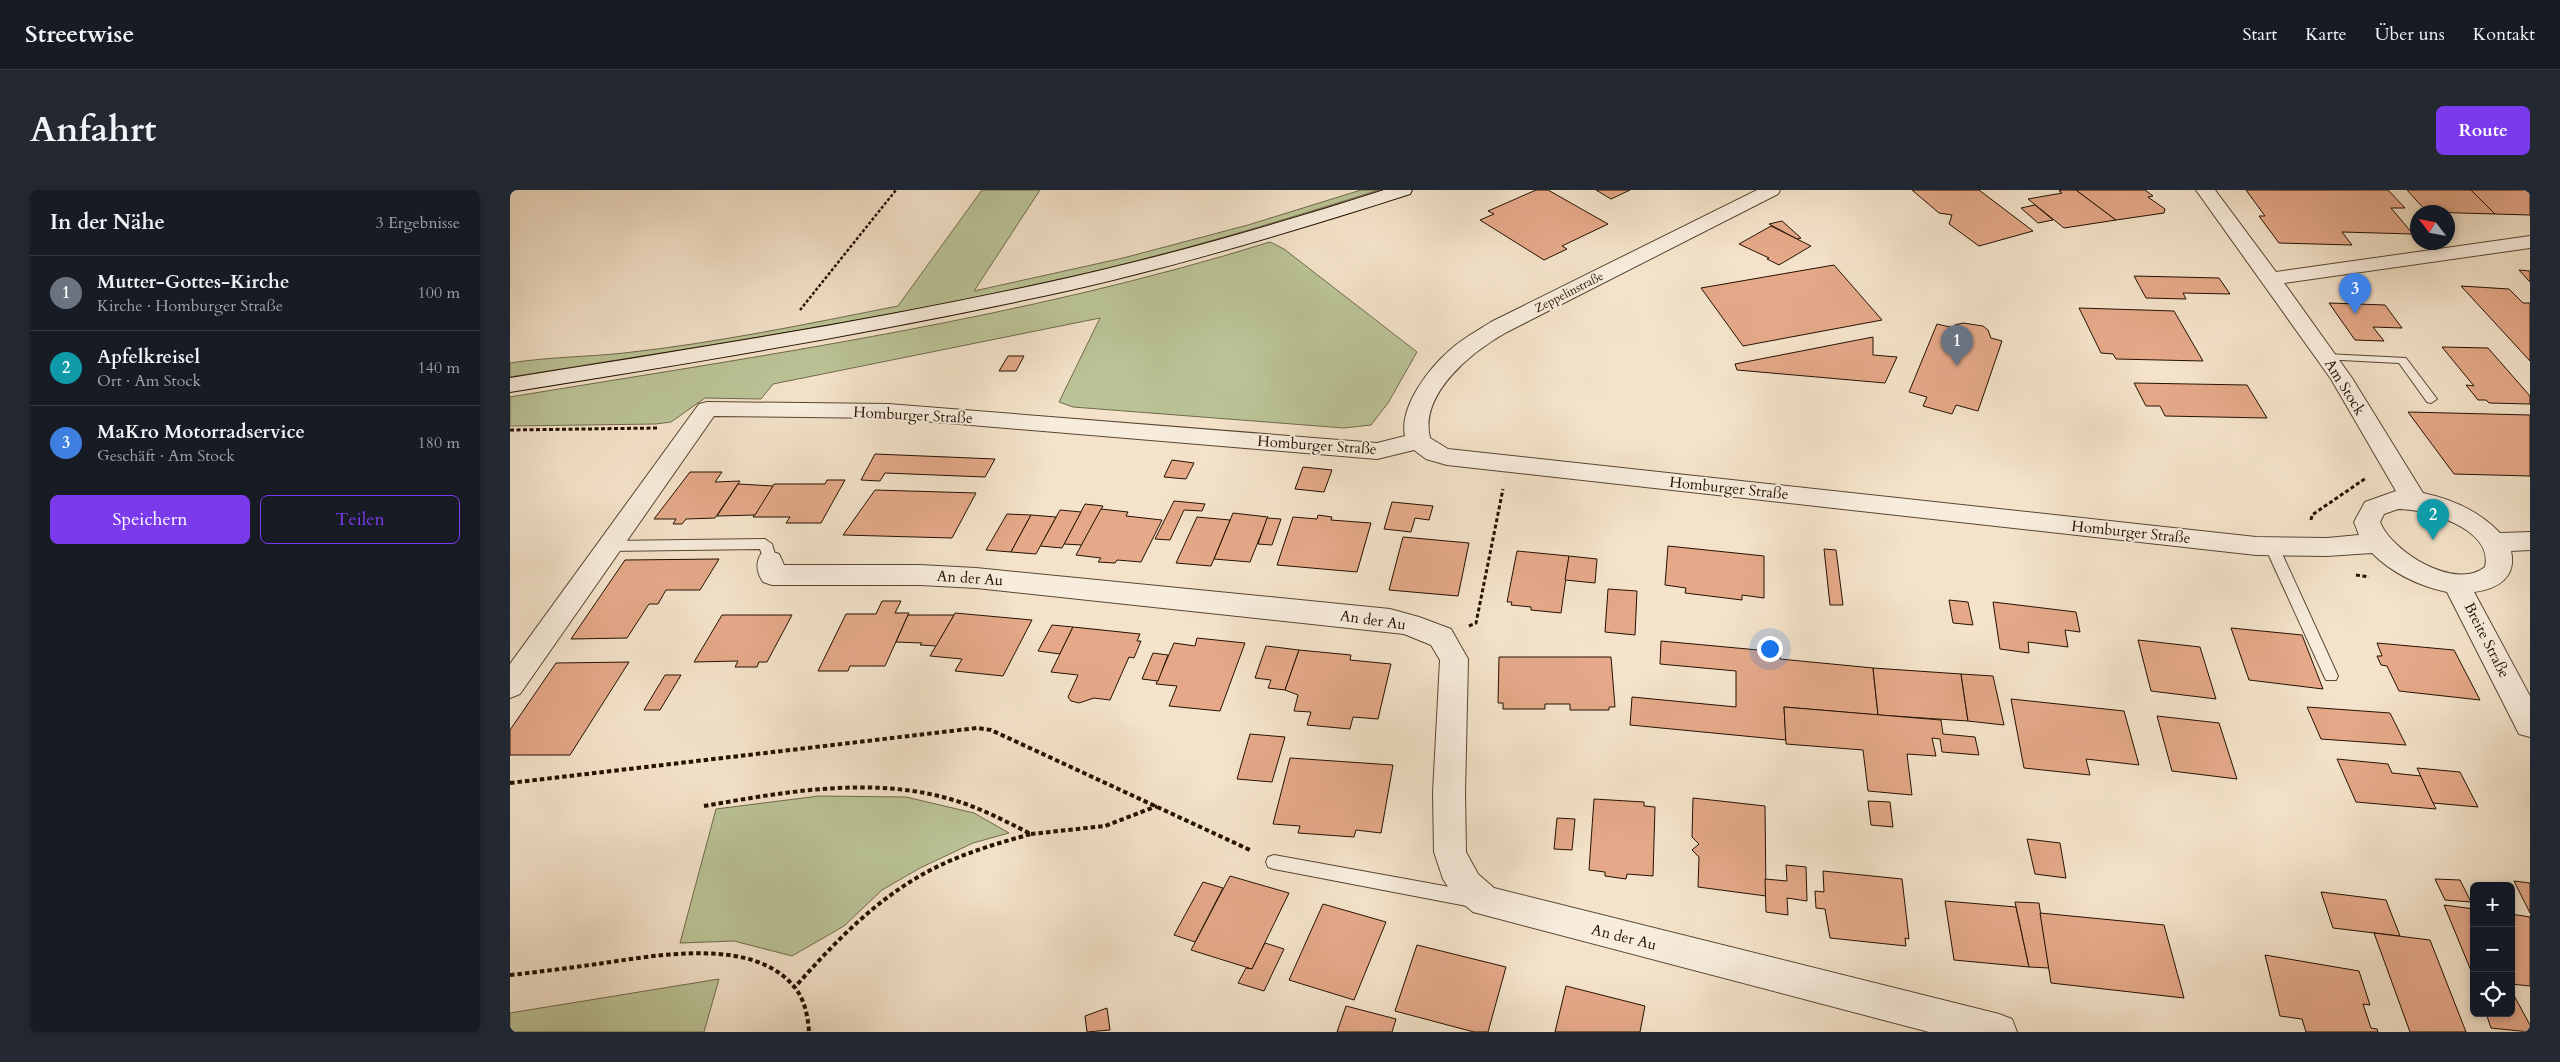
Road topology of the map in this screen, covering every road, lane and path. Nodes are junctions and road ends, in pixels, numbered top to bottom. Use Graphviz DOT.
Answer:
graph roads {
  1 [pos="896,190"];
  2 [pos="1403,190"];
  3 [pos="1771,190"];
  4 [pos="2205,190"];
  5 [pos="2530,242"];
  6 [pos="2271,279"];
  7 [pos="800,310"];
  8 [pos="2326,358"];
  9 [pos="510,385"];
  10 [pos="2430,399"];
  11 [pos="692,428"];
  12 [pos="510,430"];
  13 [pos="1419,441"];
  14 [pos="1508,464"];
  15 [pos="2414,500"];
  16 [pos="2530,541"];
  17 [pos="2493,542"];
  18 [pos="2377,543"];
  19 [pos="608,546"];
  20 [pos="2272,547"];
  21 [pos="770,561"];
  22 [pos="2456,583"];
  23 [pos="1441,637"];
  24 [pos="2331,676"];
  25 [pos="510,686"];
  26 [pos="2530,724"];
  27 [pos="510,783"];
  28 [pos="1157,805"];
  29 [pos="704,806"];
  30 [pos="1031,834"];
  31 [pos="1274,862"];
  32 [pos="1485,901"];
  33 [pos="510,975"];
  34 [pos="795,987"];
  35 [pos="809,1032"];
  36 [pos="1999,1032"];
  1 -- 7 [label="path"];
  2 -- 9 [label="street"];
  3 -- 13 [label="street, Zeppelinstraße"];
  4 -- 6 [label="street, Am Stock"];
  5 -- 6 [label="street"];
  6 -- 8 [label="street, Am Stock"];
  8 -- 10 [label="lane"];
  8 -- 15 [label="street, Am Stock"];
  11 -- 12 [label="path"];
  11 -- 13 [label="street, Homburger Straße"];
  11 -- 19 [label="street, Homburger Straße"];
  13 -- 14 [label="street, Homburger Straße"];
  14 -- 20 [label="street, Homburger Straße"];
  14 -- 23 [label="path"];
  15 -- 17 [label="street"];
  15 -- 18 [label="street"];
  16 -- 17 [label="street"];
  17 -- 22 [label="street"];
  18 -- 20 [label="street, Homburger Straße"];
  18 -- 22 [label="street"];
  19 -- 21 [label="lane, An der Au"];
  19 -- 25 [label="street, Homburger Straße"];
  20 -- 24 [label="lane"];
  21 -- 23 [label="street, An der Au"];
  22 -- 26 [label="street, Breite Straße"];
  23 -- 32 [label="street, An der Au"];
  27 -- 28 [label="path"];
  28 -- 30 [label="path"];
  28 -- 31 [label="path"];
  29 -- 30 [label="path"];
  30 -- 34 [label="path"];
  31 -- 32 [label="lane"];
  32 -- 36 [label="street, An der Au"];
  33 -- 34 [label="path"];
  34 -- 35 [label="path"];
}
